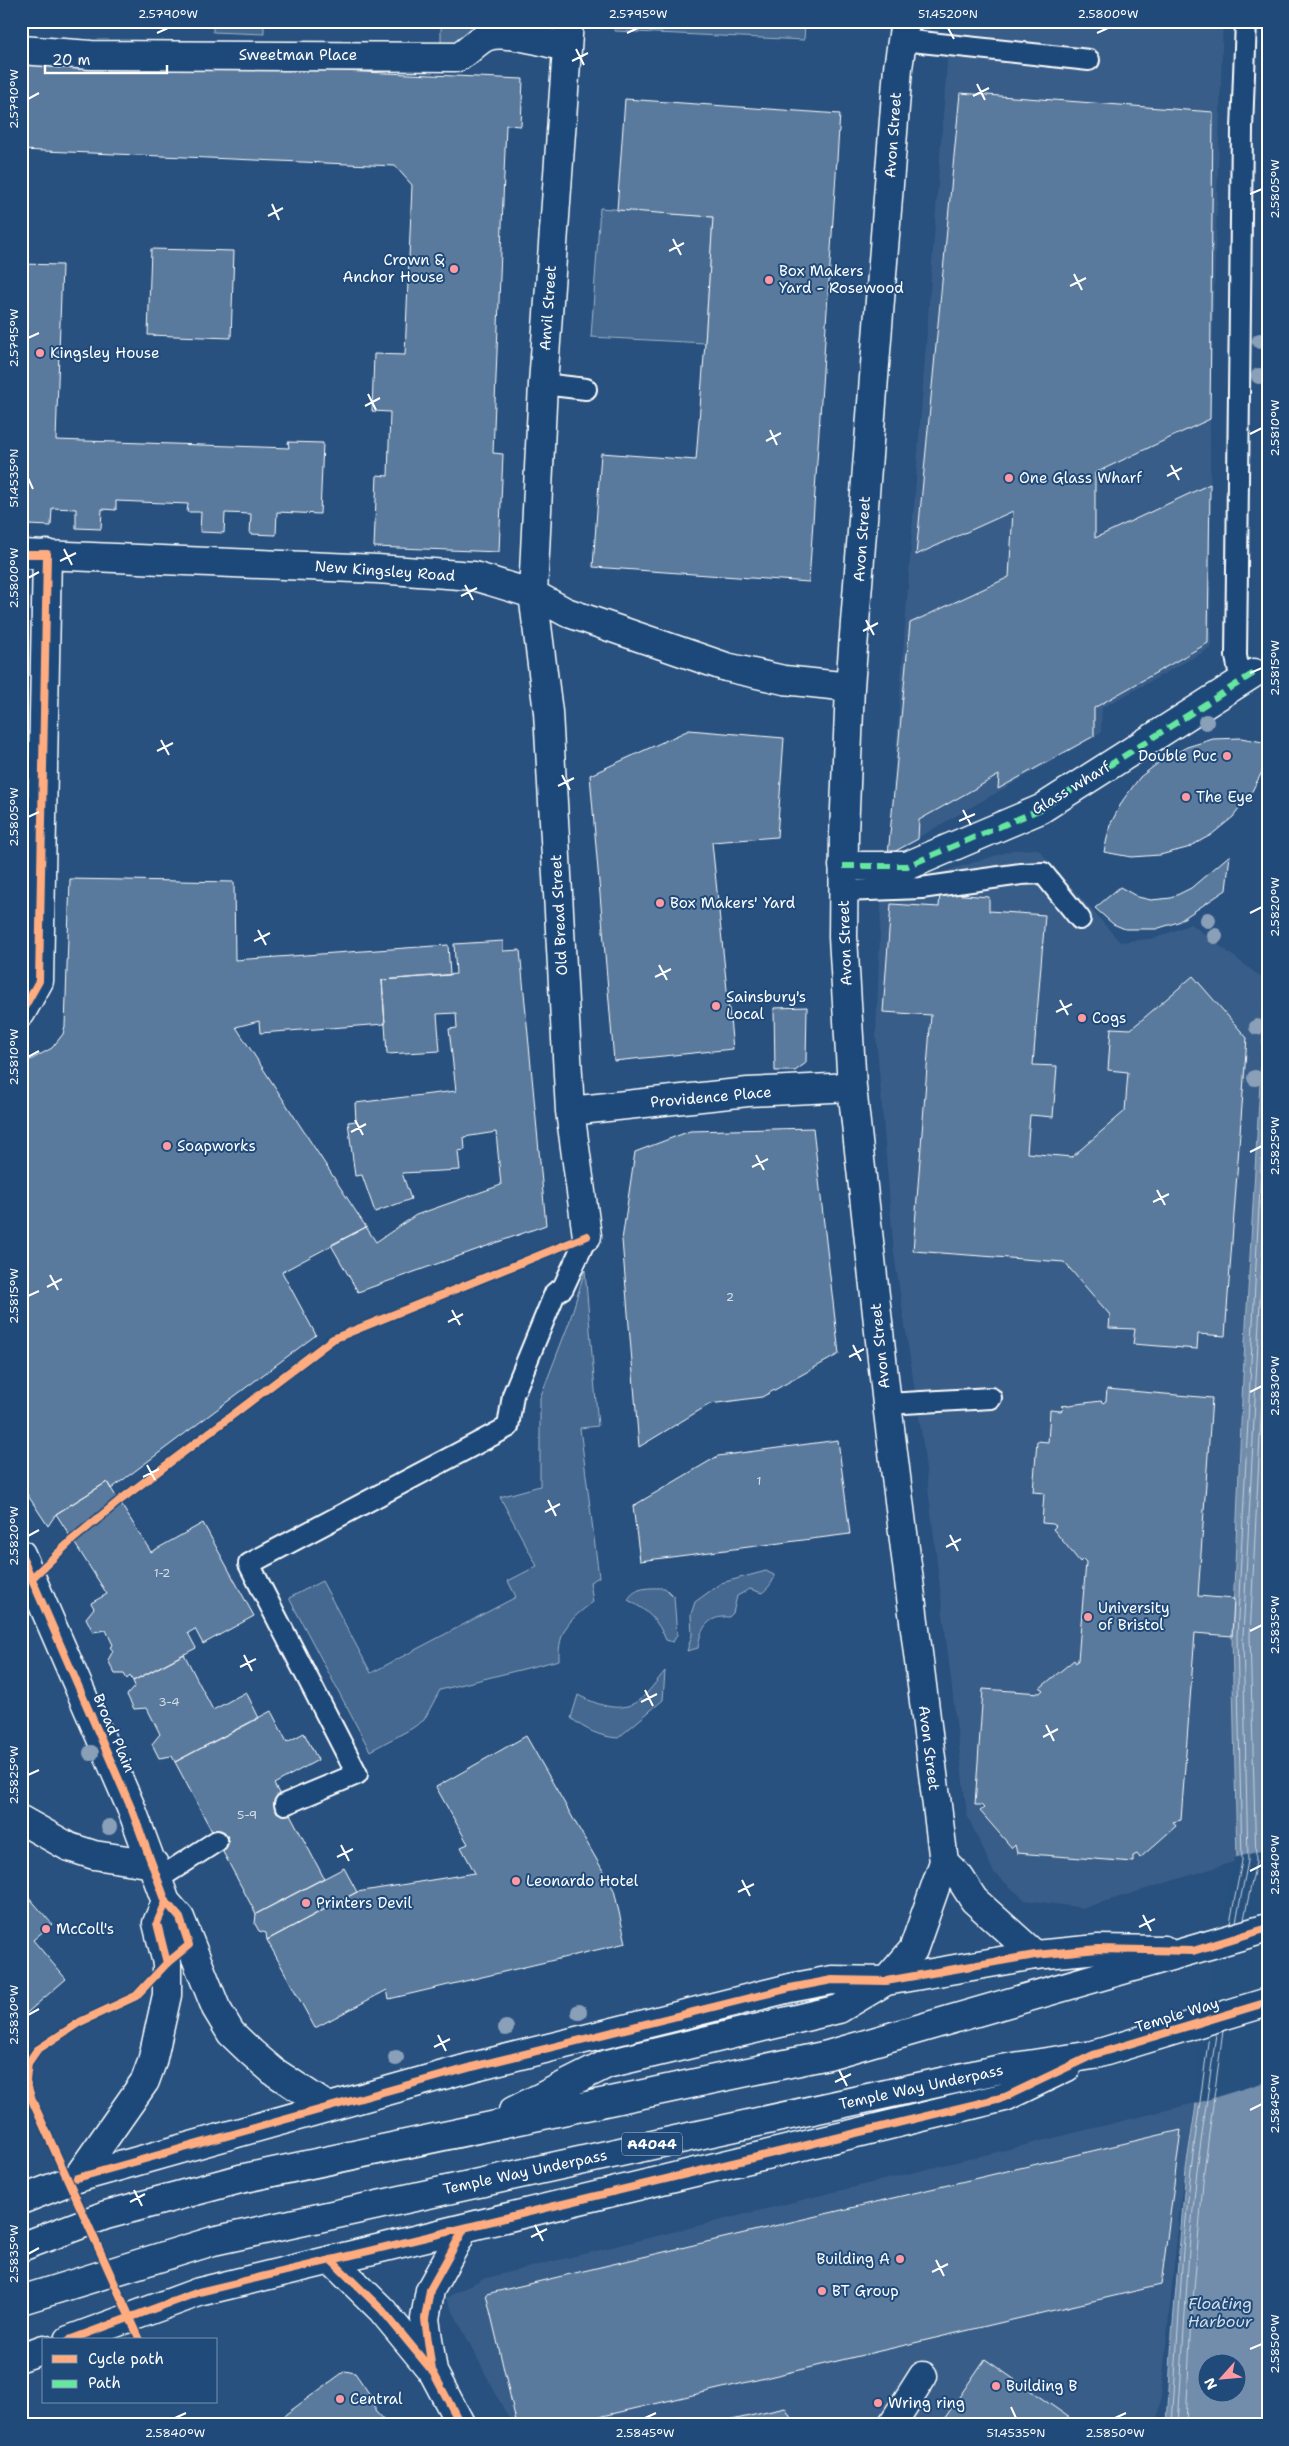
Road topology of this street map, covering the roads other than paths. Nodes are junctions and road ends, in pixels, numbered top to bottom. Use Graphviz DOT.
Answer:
graph roads {
  1 [pos="1246,21"];
  2 [pos="904,31"];
  3 [pos="568,34"];
  4 [pos="21,50"];
  5 [pos="1089,60"];
  6 [pos="543,384"];
  7 [pos="586,389"];
  8 [pos="34,554"];
  9 [pos="533,594"];
  10 [pos="1247,677"];
  11 [pos="850,687"];
  12 [pos="843,878"];
  13 [pos="1080,918"];
  14 [pos="21,1013"];
  15 [pos="852,1087"];
  16 [pos="570,1111"];
  17 [pos="587,1236"];
  18 [pos="991,1398"];
  19 [pos="887,1404"];
  20 [pos="25,1572"];
  21 [pos="285,1804"];
  22 [pos="21,1820"];
  23 [pos="217,1841"];
  24 [pos="944,1862"];
  25 [pos="159,1882"];
  26 [pos="1268,1928"];
  27 [pos="1193,1951"];
  28 [pos="1035,1955"];
  29 [pos="886,1981"];
  30 [pos="1268,2002"];
  31 [pos="1093,2055"];
  32 [pos="328,2107"];
  33 [pos="480,2127"];
  34 [pos="77,2178"];
  35 [pos="21,2200"];
  36 [pos="464,2229"];
  37 [pos="21,2246"];
  38 [pos="332,2260"];
  39 [pos="21,2300"];
  40 [pos="74,2338"];
  41 [pos="42,2350"];
  42 [pos="21,2357"];
  43 [pos="433,2372"];
  44 [pos="923,2376"];
  45 [pos="461,2425"];
  46 [pos="892,2425"];
  1 -- 10 [label="lane"];
  2 -- 5 [label="lane"];
  2 -- 11 [label="main road, Avon Street"];
  3 -- 4 [label="main road, Sweetman Place"];
  3 -- 6 [label="main road, Anvil Street"];
  6 -- 7 [label="lane"];
  6 -- 9 [label="main road, Anvil Street"];
  8 -- 9 [label="main road, New Kingsley Road"];
  8 -- 14 [label="main road"];
  9 -- 11 [label="main road, New Kingsley Road"];
  9 -- 16 [label="main road, Old Bread Street"];
  10 -- 12 [label="main road, Glass wharf"];
  11 -- 12 [label="main road, Avon Street"];
  12 -- 13 [label="lane"];
  12 -- 15 [label="main road, Avon Street"];
  15 -- 16 [label="main road, Providence Place"];
  15 -- 19 [label="main road, Avon Street"];
  16 -- 17 [label="main road, Old Bread Street"];
  17 -- 21 [label="lane"];
  18 -- 19 [label="lane"];
  19 -- 24 [label="main road, Avon Street"];
  20 -- 25 [label="main road, Broad Plain"];
  22 -- 25 [label="main road"];
  23 -- 25 [label="lane"];
  24 -- 28 [label="main road"];
  24 -- 29 [label="main road, Avon Street"];
  25 -- 32 [label="main road, Broad Plain"];
  25 -- 34 [label="main road"];
  26 -- 27 [label="main road"];
  27 -- 28 [label="main road"];
  27 -- 33 [label="main road"];
  28 -- 29 [label="main road"];
  29 -- 32 [label="main road"];
  29 -- 33 [label="main road"];
  30 -- 31 [label="main road, Temple Way / A4044"];
  31 -- 36 [label="main road"];
  31 -- 39 [label="main road, Temple Way Underpass / A4044"];
  32 -- 34 [label="main road"];
  33 -- 37 [label="main road"];
  34 -- 35 [label="main road"];
  36 -- 38 [label="main road"];
  36 -- 43 [label="main road"];
  38 -- 40 [label="main road"];
  38 -- 43 [label="main road"];
  41 -- 42 [label="main road"];
  43 -- 45 [label="main road"];
  44 -- 46 [label="main road"];
}
